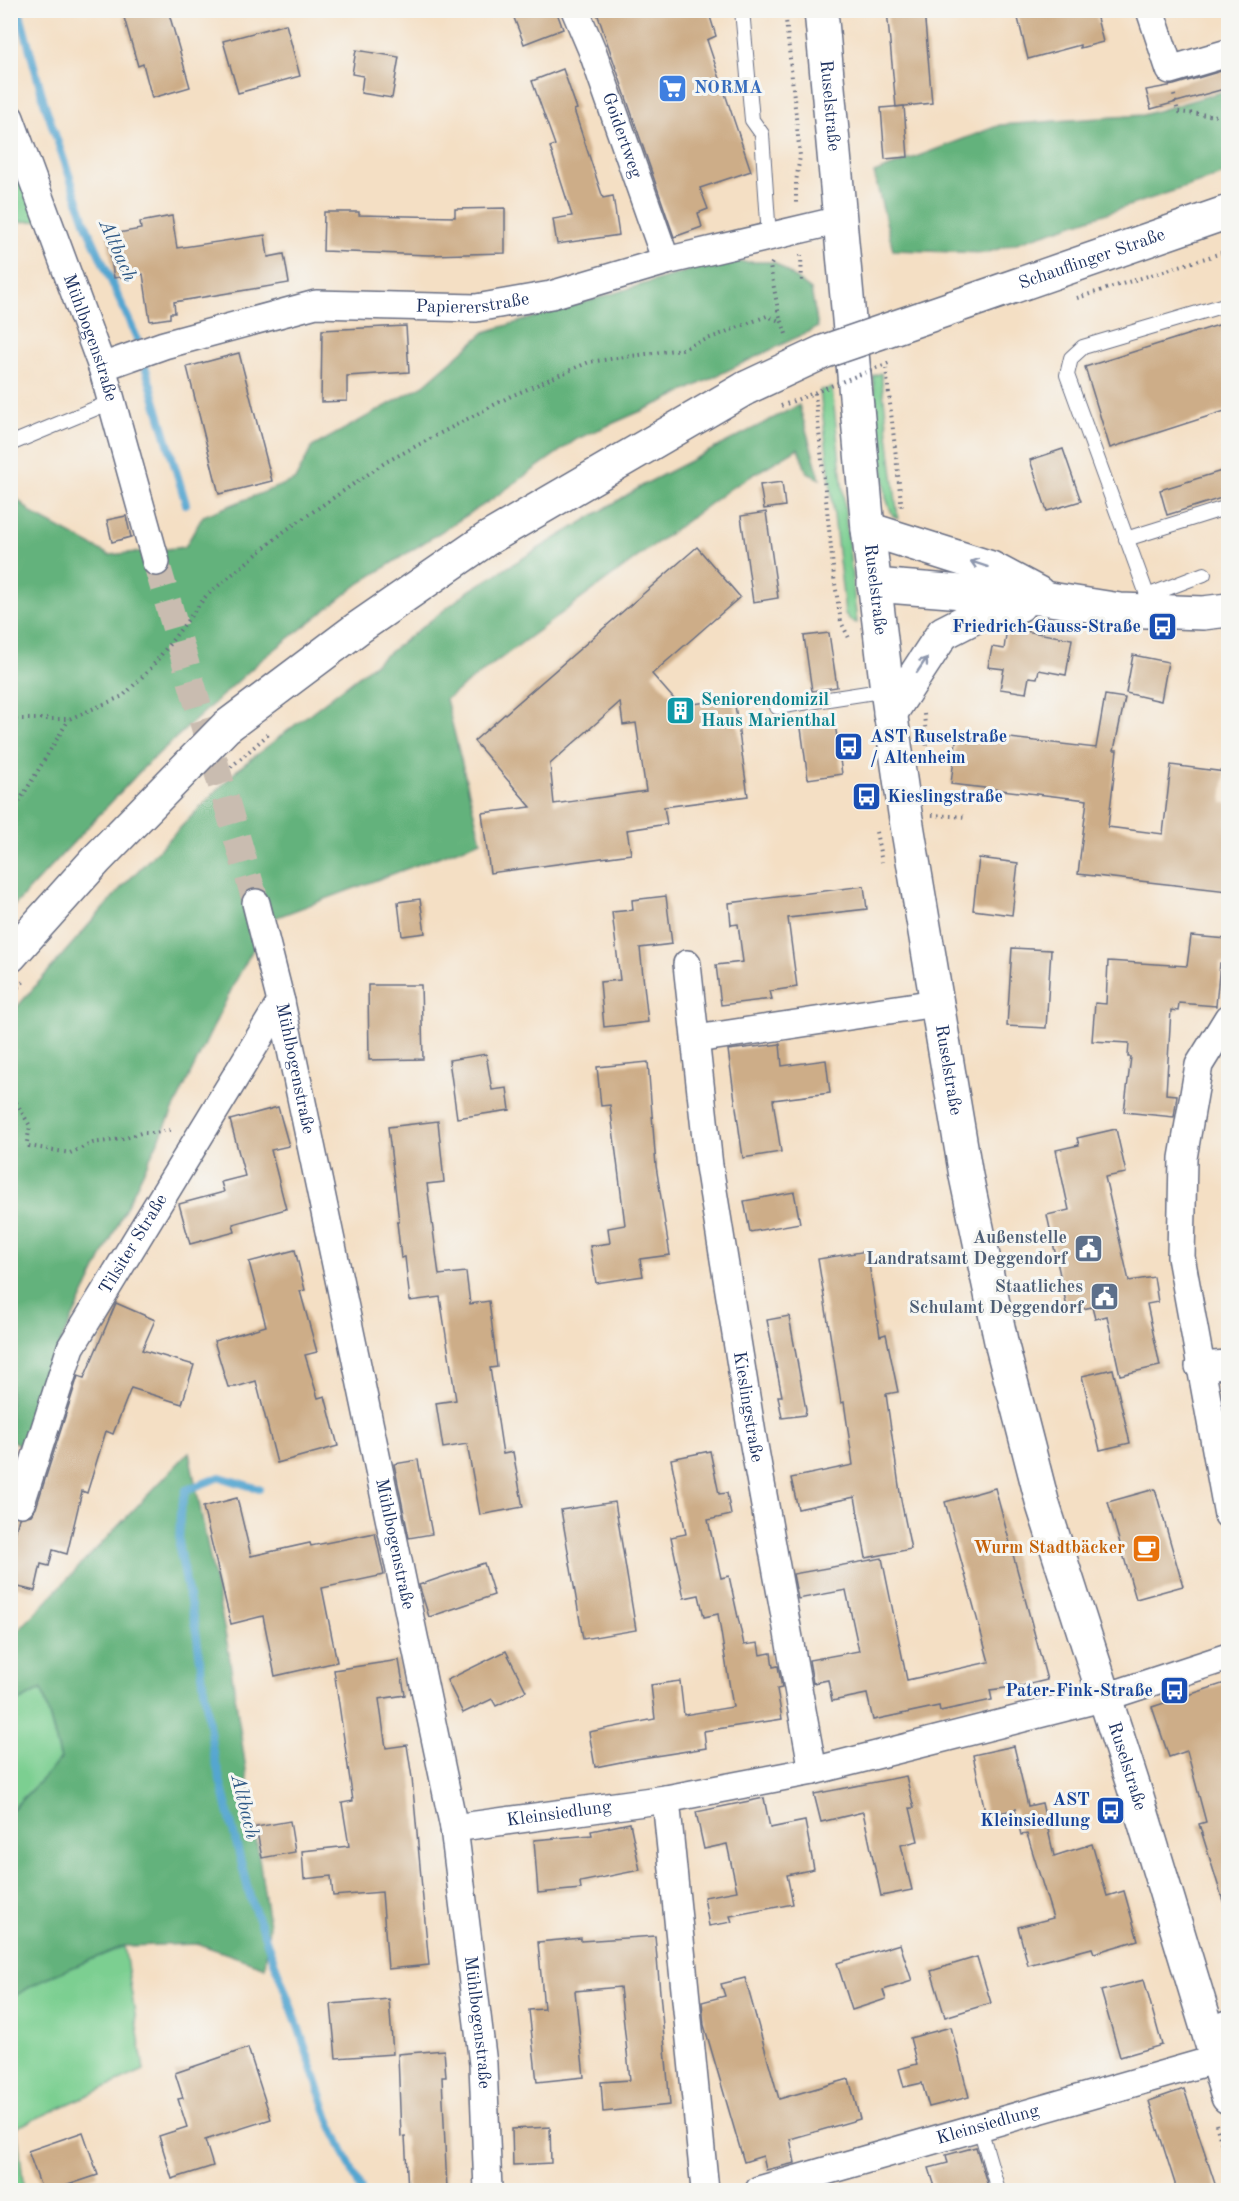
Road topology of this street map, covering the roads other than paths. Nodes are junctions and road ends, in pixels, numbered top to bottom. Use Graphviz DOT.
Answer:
graph roads {
  1 [pos="575,10"];
  2 [pos="741,10"];
  3 [pos="821,10"];
  4 [pos="1150,10"];
  5 [pos="1228,53"];
  6 [pos="10,118"];
  7 [pos="1228,212"];
  8 [pos="840,220"];
  9 [pos="769,237"];
  10 [pos="666,261"];
  11 [pos="1228,304"];
  12 [pos="102,367"];
  13 [pos="111,402"];
  14 [pos="10,444"];
  15 [pos="1228,507"];
  16 [pos="868,530"];
  17 [pos="1126,539"];
  18 [pos="156,562"];
  19 [pos="1204,574"];
  20 [pos="874,585"];
  21 [pos="1050,599"];
  22 [pos="1150,604"];
  23 [pos="1228,610"];
  24 [pos="889,702"];
  25 [pos="777,707"];
  26 [pos="256,903"];
  27 [pos="687,964"];
  28 [pos="19,967"];
  29 [pos="281,1002"];
  30 [pos="936,1003"];
  31 [pos="1228,1018"];
  32 [pos="696,1039"];
  33 [pos="1228,1364"];
  34 [pos="1199,1366"];
  35 [pos="21,1503"];
  36 [pos="1228,1515"];
  37 [pos="1228,1657"];
  38 [pos="1106,1697"];
  39 [pos="813,1771"];
  40 [pos="666,1799"];
  41 [pos="454,1828"];
  42 [pos="1218,2038"];
  43 [pos="1222,2110"];
  44 [pos="980,2128"];
  45 [pos="776,2188"];
  46 [pos="488,2190"];
  47 [pos="705,2190"];
  48 [pos="998,2190"];
  1 -- 10 [label="street, Goidertweg"];
  2 -- 9 [label="lane"];
  3 -- 8 [label="main road, Ruselstraße"];
  4 -- 5 [label="street"];
  6 -- 12 [label="street, Mühlbogenstraße"];
  7 -- 28 [label="main road, Schauflinger Straße, bridge"];
  8 -- 9 [label="street, Papiererstraße"];
  8 -- 16 [label="main road, Ruselstraße"];
  9 -- 10 [label="street, Papiererstraße"];
  10 -- 12 [label="street, Papiererstraße"];
  11 -- 17 [label="lane"];
  12 -- 13 [label="street, Mühlbogenstraße"];
  13 -- 14 [label="lane"];
  13 -- 18 [label="street, Mühlbogenstraße"];
  15 -- 17 [label="lane"];
  16 -- 20 [label="main road, Ruselstraße"];
  21 -- 16 [label="main road, one-way"];
  17 -- 22 [label="lane"];
  19 -- 22 [label="lane"];
  20 -- 21 [label="main road"];
  20 -- 24 [label="main road, Ruselstraße"];
  21 -- 22 [label="main road"];
  24 -- 21 [label="main road, one-way"];
  22 -- 23 [label="main road"];
  24 -- 25 [label="lane"];
  24 -- 30 [label="main road, Ruselstraße"];
  26 -- 29 [label="street, Mühlbogenstraße"];
  27 -- 32 [label="street, Kieslingstraße"];
  29 -- 35 [label="street, Tilsiter Straße"];
  29 -- 41 [label="street, Mühlbogenstraße"];
  30 -- 32 [label="street"];
  30 -- 38 [label="main road, Ruselstraße"];
  31 -- 34 [label="street"];
  32 -- 39 [label="street, Kieslingstraße"];
  33 -- 34 [label="street"];
  34 -- 36 [label="street"];
  37 -- 38 [label="street, Kleinsiedlung"];
  38 -- 39 [label="street, Kleinsiedlung"];
  38 -- 42 [label="main road, Ruselstraße"];
  39 -- 40 [label="street, Kleinsiedlung"];
  40 -- 41 [label="street, Kleinsiedlung"];
  40 -- 47 [label="street"];
  41 -- 46 [label="street, Mühlbogenstraße"];
  42 -- 43 [label="main road, Ruselstraße"];
  42 -- 44 [label="street, Kleinsiedlung"];
  44 -- 45 [label="street, Kleinsiedlung"];
  44 -- 48 [label="lane"];
}
